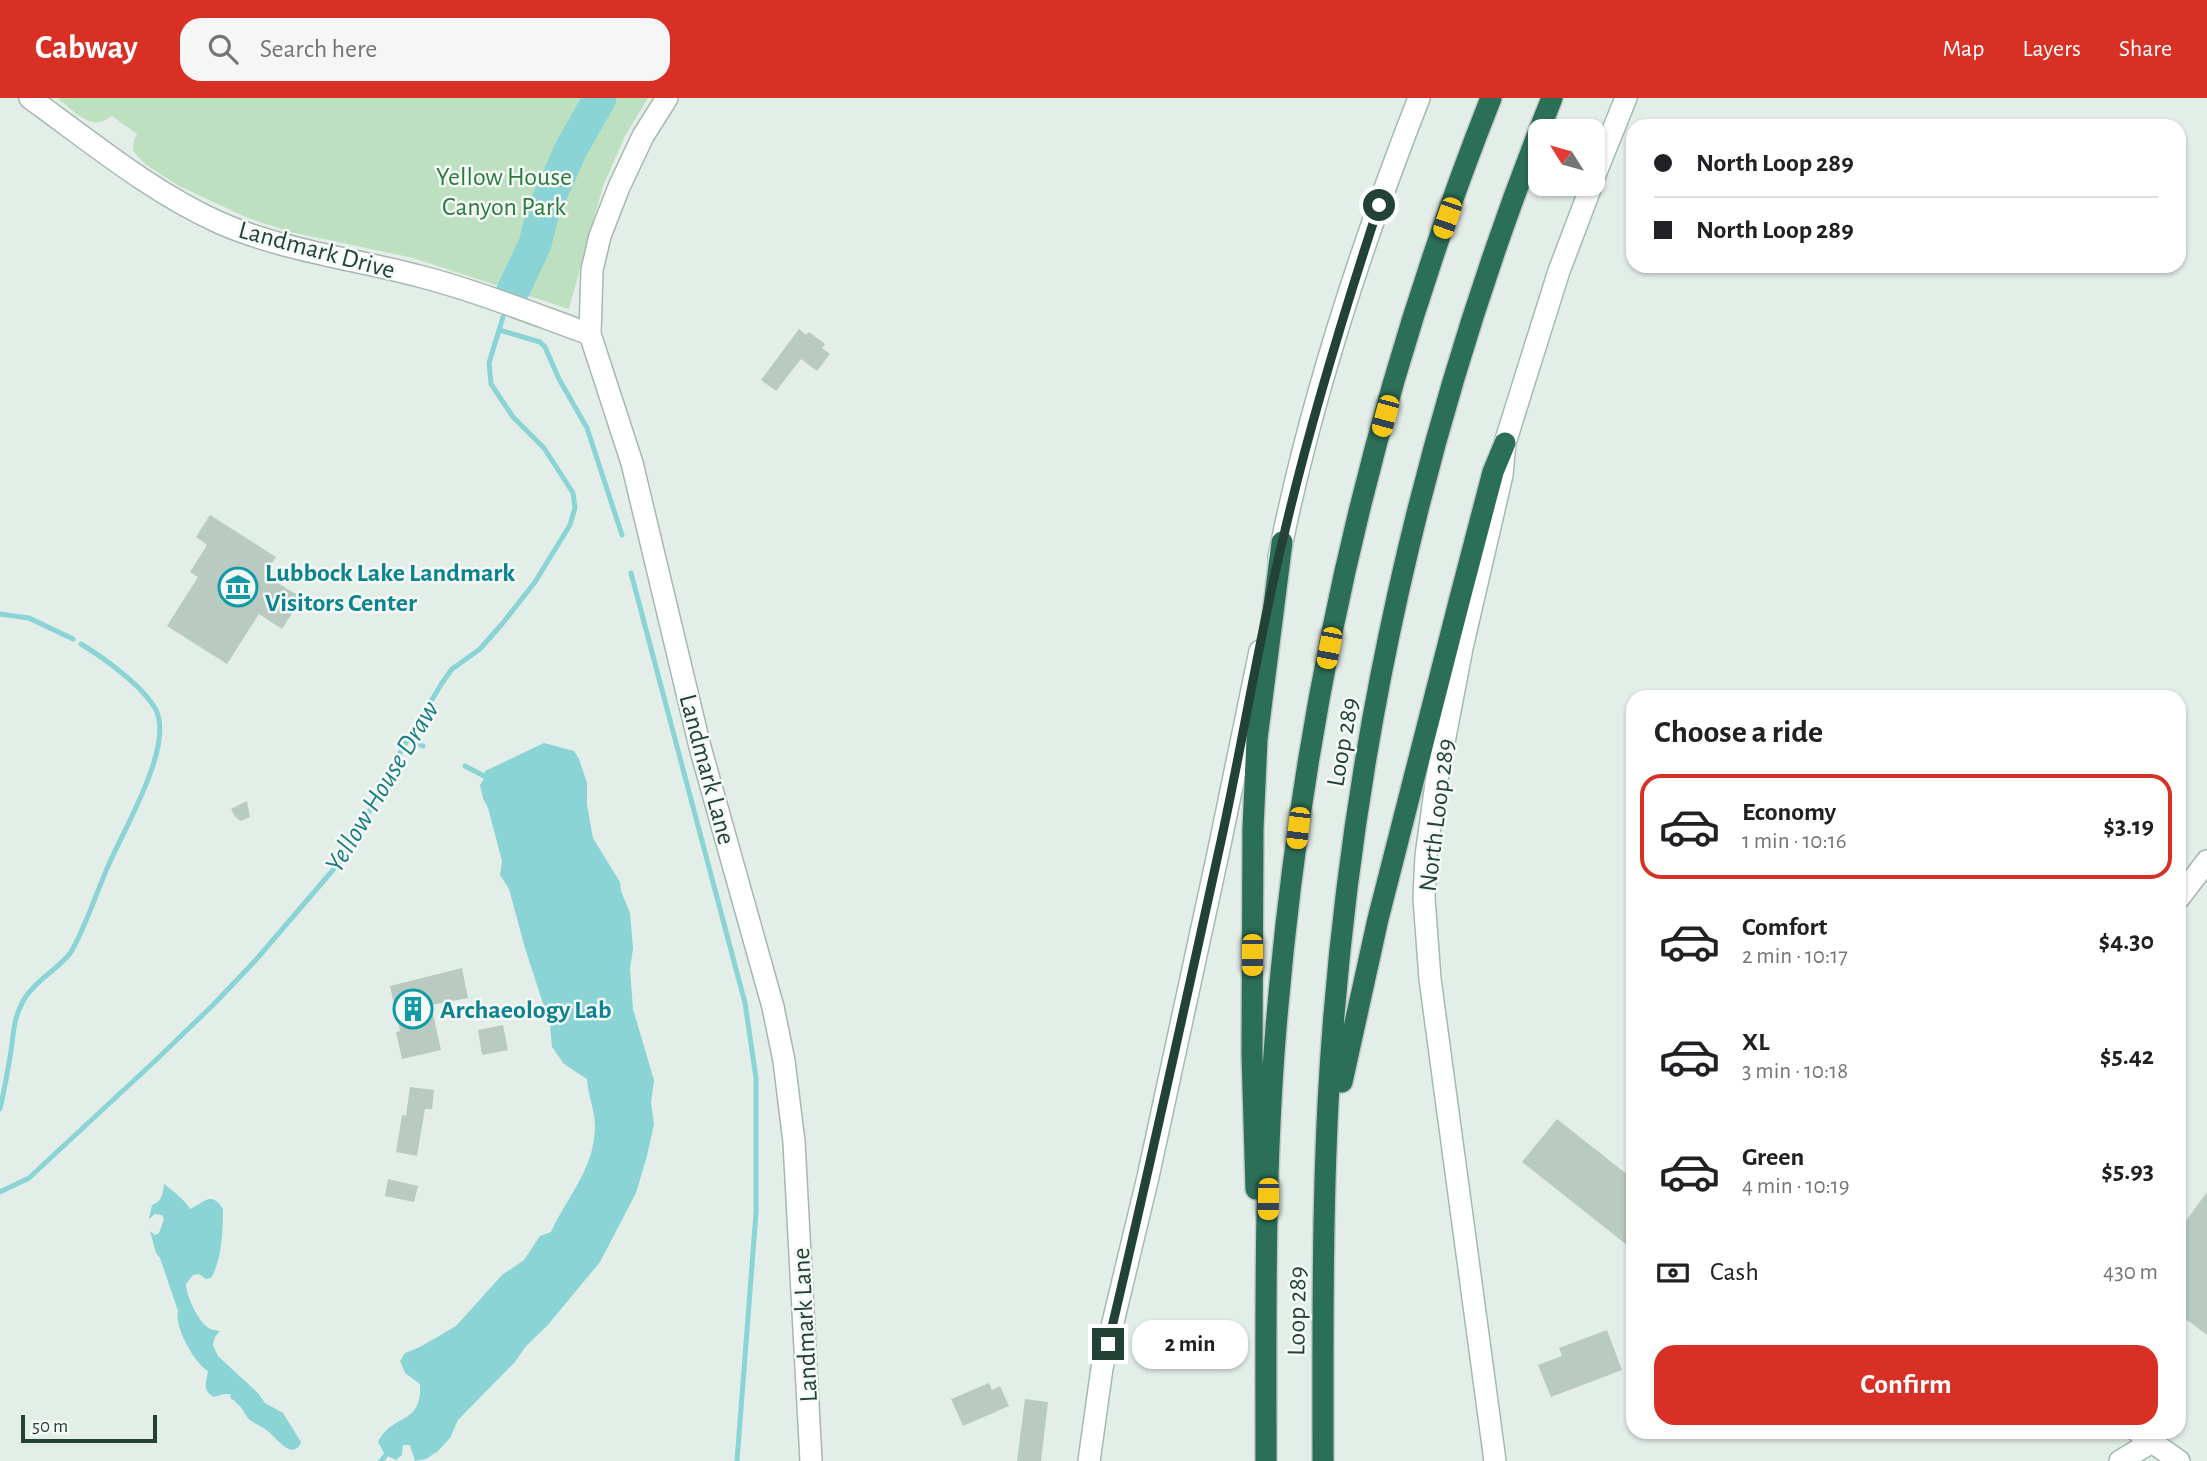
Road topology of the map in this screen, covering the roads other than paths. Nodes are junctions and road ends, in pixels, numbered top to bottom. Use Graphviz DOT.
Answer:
graph roads {
  1 [pos="30,98"];
  2 [pos="667,98"];
  3 [pos="1419,98"];
  4 [pos="1491,98"];
  5 [pos="1552,98"];
  6 [pos="1626,98"];
  7 [pos="1605,150"];
  8 [pos="1587,196"];
  9 [pos="590,334"];
  10 [pos="1506,443"];
  11 [pos="1282,542"];
  12 [pos="2207,861"];
  13 [pos="2186,889"];
  14 [pos="1325,1209"];
  15 [pos="1266,1350"];
  16 [pos="2143,1439"];
  17 [pos="2148,1439"];
  18 [pos="811,1461"];
  19 [pos="1089,1461"];
  20 [pos="1266,1461"];
  21 [pos="1323,1461"];
  22 [pos="1495,1461"];
  23 [pos="2120,1461"];
  24 [pos="2179,1461"];
  1 -- 9 [label="street, Landmark Drive"];
  2 -- 9 [label="street, Landmark Lane"];
  3 -- 11 [label="street"];
  4 -- 15 [label="highway, Loop 289"];
  5 -- 14 [label="highway, Loop 289"];
  6 -- 7 [label="street, North Loop 289"];
  8 -- 10 [label="street, North Loop 289"];
  9 -- 18 [label="street, Landmark Lane"];
  10 -- 14 [label="highway"];
  10 -- 22 [label="street, North Loop 289"];
  11 -- 15 [label="highway"];
  11 -- 19 [label="street"];
  12 -- 13 [label="street"];
  14 -- 21 [label="highway, Loop 289"];
  15 -- 20 [label="highway, Loop 289"];
  16 -- 23 [label="street"];
  17 -- 24 [label="street"];
}
